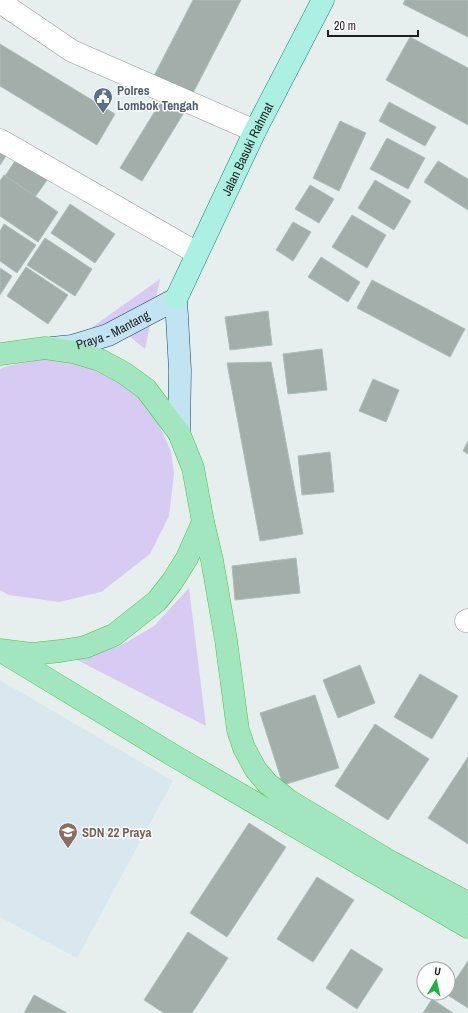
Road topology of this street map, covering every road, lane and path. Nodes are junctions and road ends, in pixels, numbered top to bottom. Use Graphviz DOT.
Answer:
graph roads {
  1 [pos="323,0"];
  2 [pos="0,2"];
  3 [pos="255,131"];
  4 [pos="0,140"];
  5 [pos="197,253"];
  6 [pos="176,299"];
  7 [pos="45,348"];
  8 [pos="0,354"];
  9 [pos="179,433"];
  10 [pos="203,522"];
  11 [pos="0,650"];
  12 [pos="468,903"];
  13 [pos="468,927"];
  1 -- 3 [label="main road, Jalan Basuki Rahmat"];
  2 -- 3 [label="street"];
  3 -- 5 [label="main road, Jalan Basuki Rahmat"];
  4 -- 5 [label="street"];
  5 -- 6 [label="main road, Jalan Basuki Rahmat"];
  6 -- 7 [label="main road, Praya - Mantang"];
  6 -- 9 [label="main road"];
  7 -- 8 [label="highway"];
  7 -- 9 [label="highway"];
  9 -- 10 [label="highway"];
  10 -- 11 [label="highway"];
  10 -- 12 [label="highway"];
  11 -- 13 [label="highway"];
}
